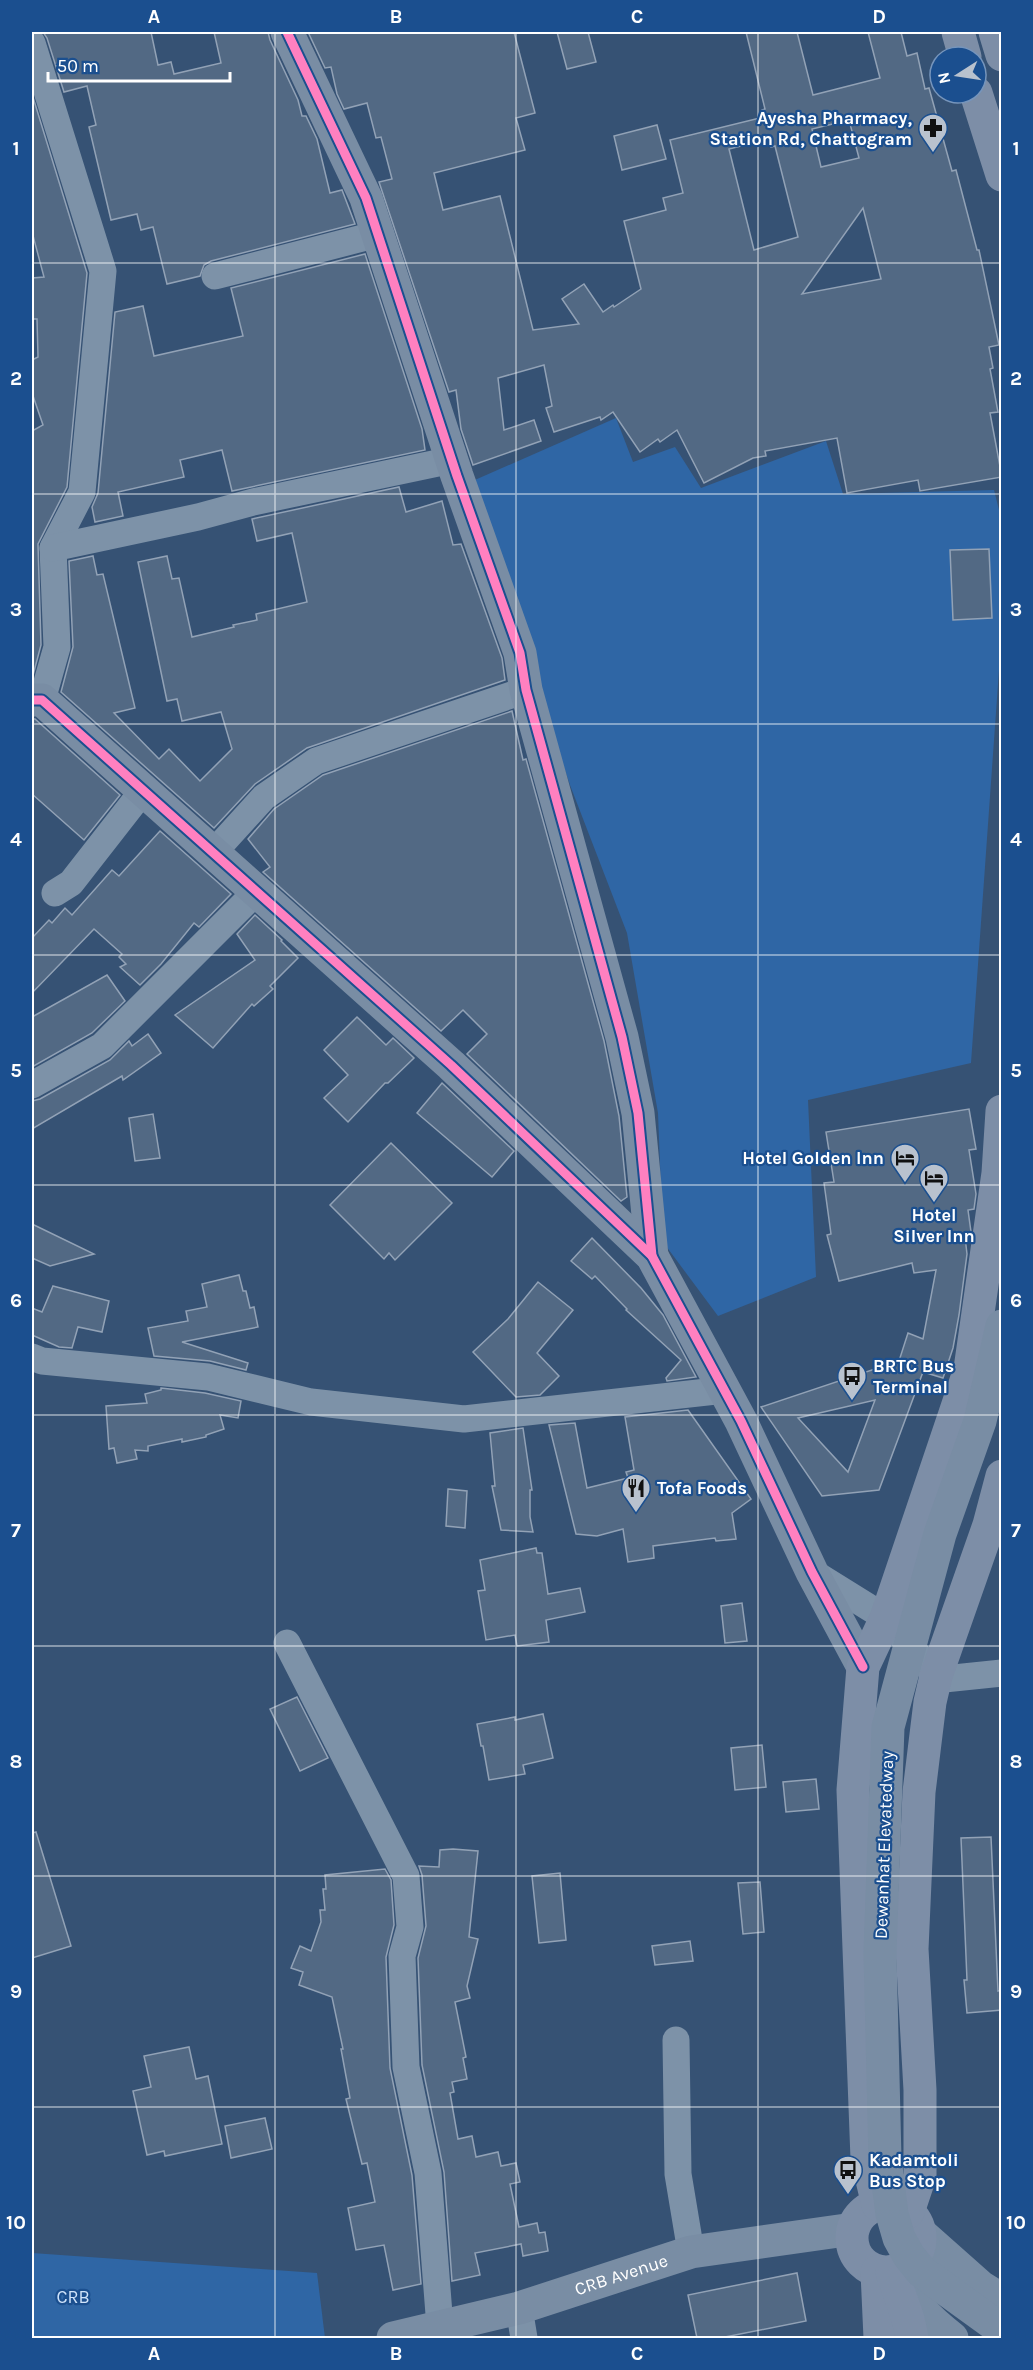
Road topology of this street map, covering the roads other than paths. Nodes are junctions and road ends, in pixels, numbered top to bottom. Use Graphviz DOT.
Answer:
graph roads {
  1 [pos="288,32"];
  2 [pos="995,32"];
  3 [pos="32,43"];
  4 [pos="1002,55"];
  5 [pos="980,105"];
  6 [pos="1002,175"];
  7 [pos="378,234"];
  8 [pos="215,276"];
  9 [pos="452,460"];
  10 [pos="53,548"];
  11 [pos="526,690"];
  12 [pos="37,700"];
  13 [pos="142,792"];
  14 [pos="214,852"];
  15 [pos="257,891"];
  16 [pos="55,893"];
  17 [pos="32,1085"];
  18 [pos="1002,1111"];
  19 [pos="652,1256"];
  20 [pos="1002,1326"];
  21 [pos="32,1357"];
  22 [pos="725,1390"];
  23 [pos="1002,1476"];
  24 [pos="812,1572"];
  25 [pos="886,1618"];
  26 [pos="287,1643"];
  27 [pos="863,1667"];
  28 [pos="1002,1673"];
  29 [pos="936,1676"];
  30 [pos="676,2040"];
  31 [pos="902,2216"];
  32 [pos="853,2229"];
  33 [pos="691,2252"];
  34 [pos="891,2270"];
  35 [pos="1002,2300"];
  36 [pos="521,2323"];
  37 [pos="440,2327"];
  38 [pos="1002,2330"];
  39 [pos="393,2338"];
  40 [pos="880,2338"];
  41 [pos="912,2338"];
  42 [pos="952,2338"];
  1 -- 7 [label="street"];
  2 -- 4 [label="main road"];
  3 -- 10 [label="street"];
  5 -- 6 [label="main road"];
  7 -- 8 [label="street"];
  7 -- 9 [label="street"];
  9 -- 10 [label="street"];
  9 -- 11 [label="street"];
  10 -- 12 [label="street"];
  11 -- 14 [label="street"];
  11 -- 19 [label="street"];
  12 -- 13 [label="street"];
  13 -- 14 [label="street"];
  13 -- 16 [label="street"];
  14 -- 15 [label="street"];
  15 -- 17 [label="street"];
  15 -- 19 [label="street"];
  18 -- 25 [label="main road"];
  19 -- 22 [label="street"];
  20 -- 38 [label="street, Dewanhat Elevatedway, bridge"];
  21 -- 22 [label="street"];
  22 -- 24 [label="street"];
  23 -- 29 [label="main road"];
  24 -- 25 [label="street"];
  24 -- 27 [label="street"];
  25 -- 27 [label="main road"];
  25 -- 29 [label="street"];
  26 -- 37 [label="street"];
  27 -- 31 [label="main road"];
  28 -- 29 [label="street"];
  29 -- 31 [label="main road"];
  30 -- 33 [label="street"];
  31 -- 32 [label="main road"];
  31 -- 34 [label="main road"];
  31 -- 35 [label="street"];
  32 -- 33 [label="street, CRB Avenue"];
  32 -- 34 [label="main road"];
  33 -- 36 [label="street, CRB Avenue"];
  34 -- 40 [label="main road"];
  34 -- 41 [label="main road"];
  34 -- 42 [label="street"];
  36 -- 37 [label="street, CRB Avenue"];
  37 -- 39 [label="street, CRB Avenue"];
}
